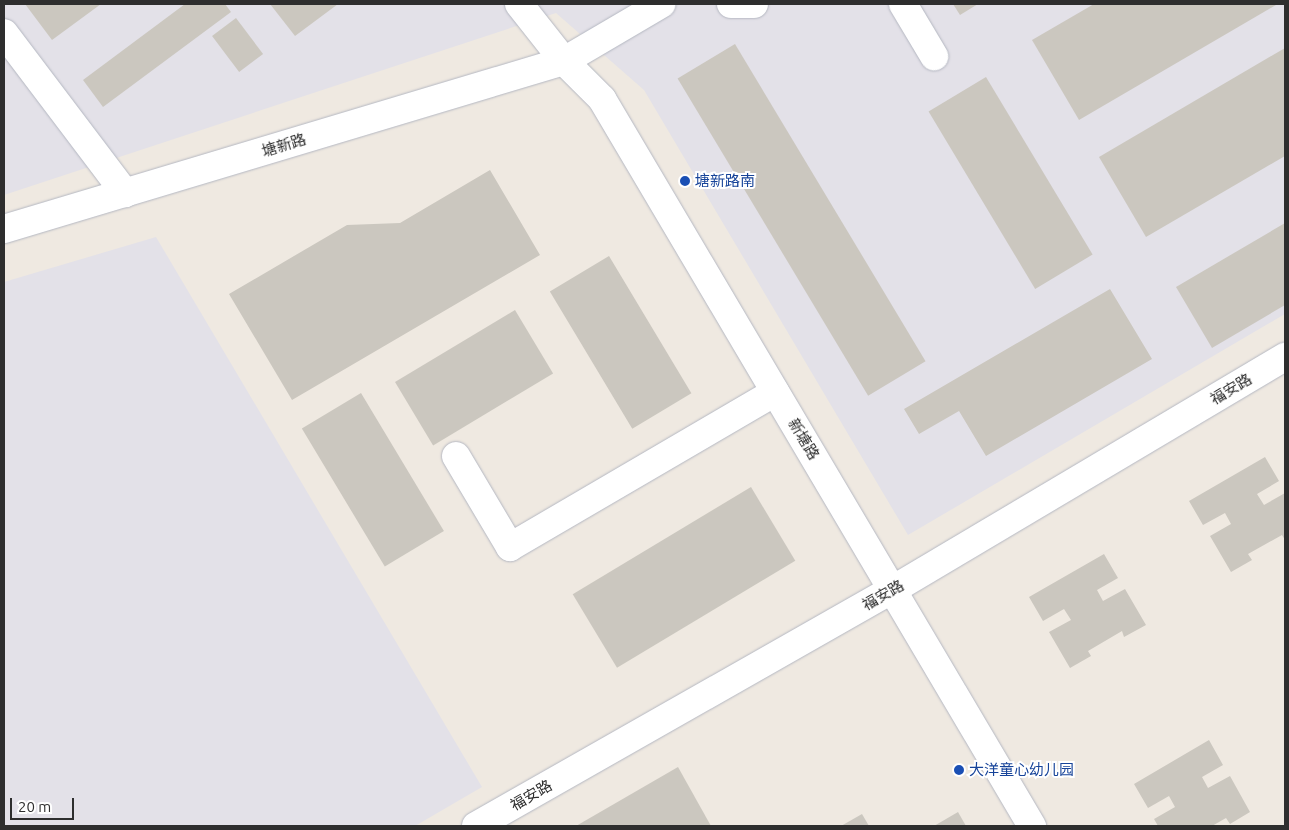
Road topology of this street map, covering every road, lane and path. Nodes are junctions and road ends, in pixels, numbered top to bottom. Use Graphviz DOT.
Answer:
graph roads {
  1 [pos="519,4"];
  2 [pos="661,4"];
  3 [pos="731,4"];
  4 [pos="754,4"];
  5 [pos="902,4"];
  6 [pos="4,33"];
  7 [pos="934,56"];
  8 [pos="564,61"];
  9 [pos="125,193"];
  10 [pos="4,229"];
  11 [pos="1285,357"];
  12 [pos="776,392"];
  13 [pos="456,456"];
  14 [pos="894,589"];
  15 [pos="476,826"];
  16 [pos="1032,826"];
  1 -- 8 [label="street, 新塘路"];
  2 -- 8 [label="street, 塘新路"];
  3 -- 4 [label="street"];
  5 -- 7 [label="street"];
  6 -- 9 [label="street"];
  8 -- 9 [label="street, 塘新路"];
  8 -- 12 [label="street, 新塘路"];
  9 -- 10 [label="street, 塘新路"];
  11 -- 14 [label="street, 福安路"];
  12 -- 13 [label="street"];
  12 -- 14 [label="street, 新塘路"];
  14 -- 15 [label="street, 福安路"];
  14 -- 16 [label="street, 新塘路"];
}
